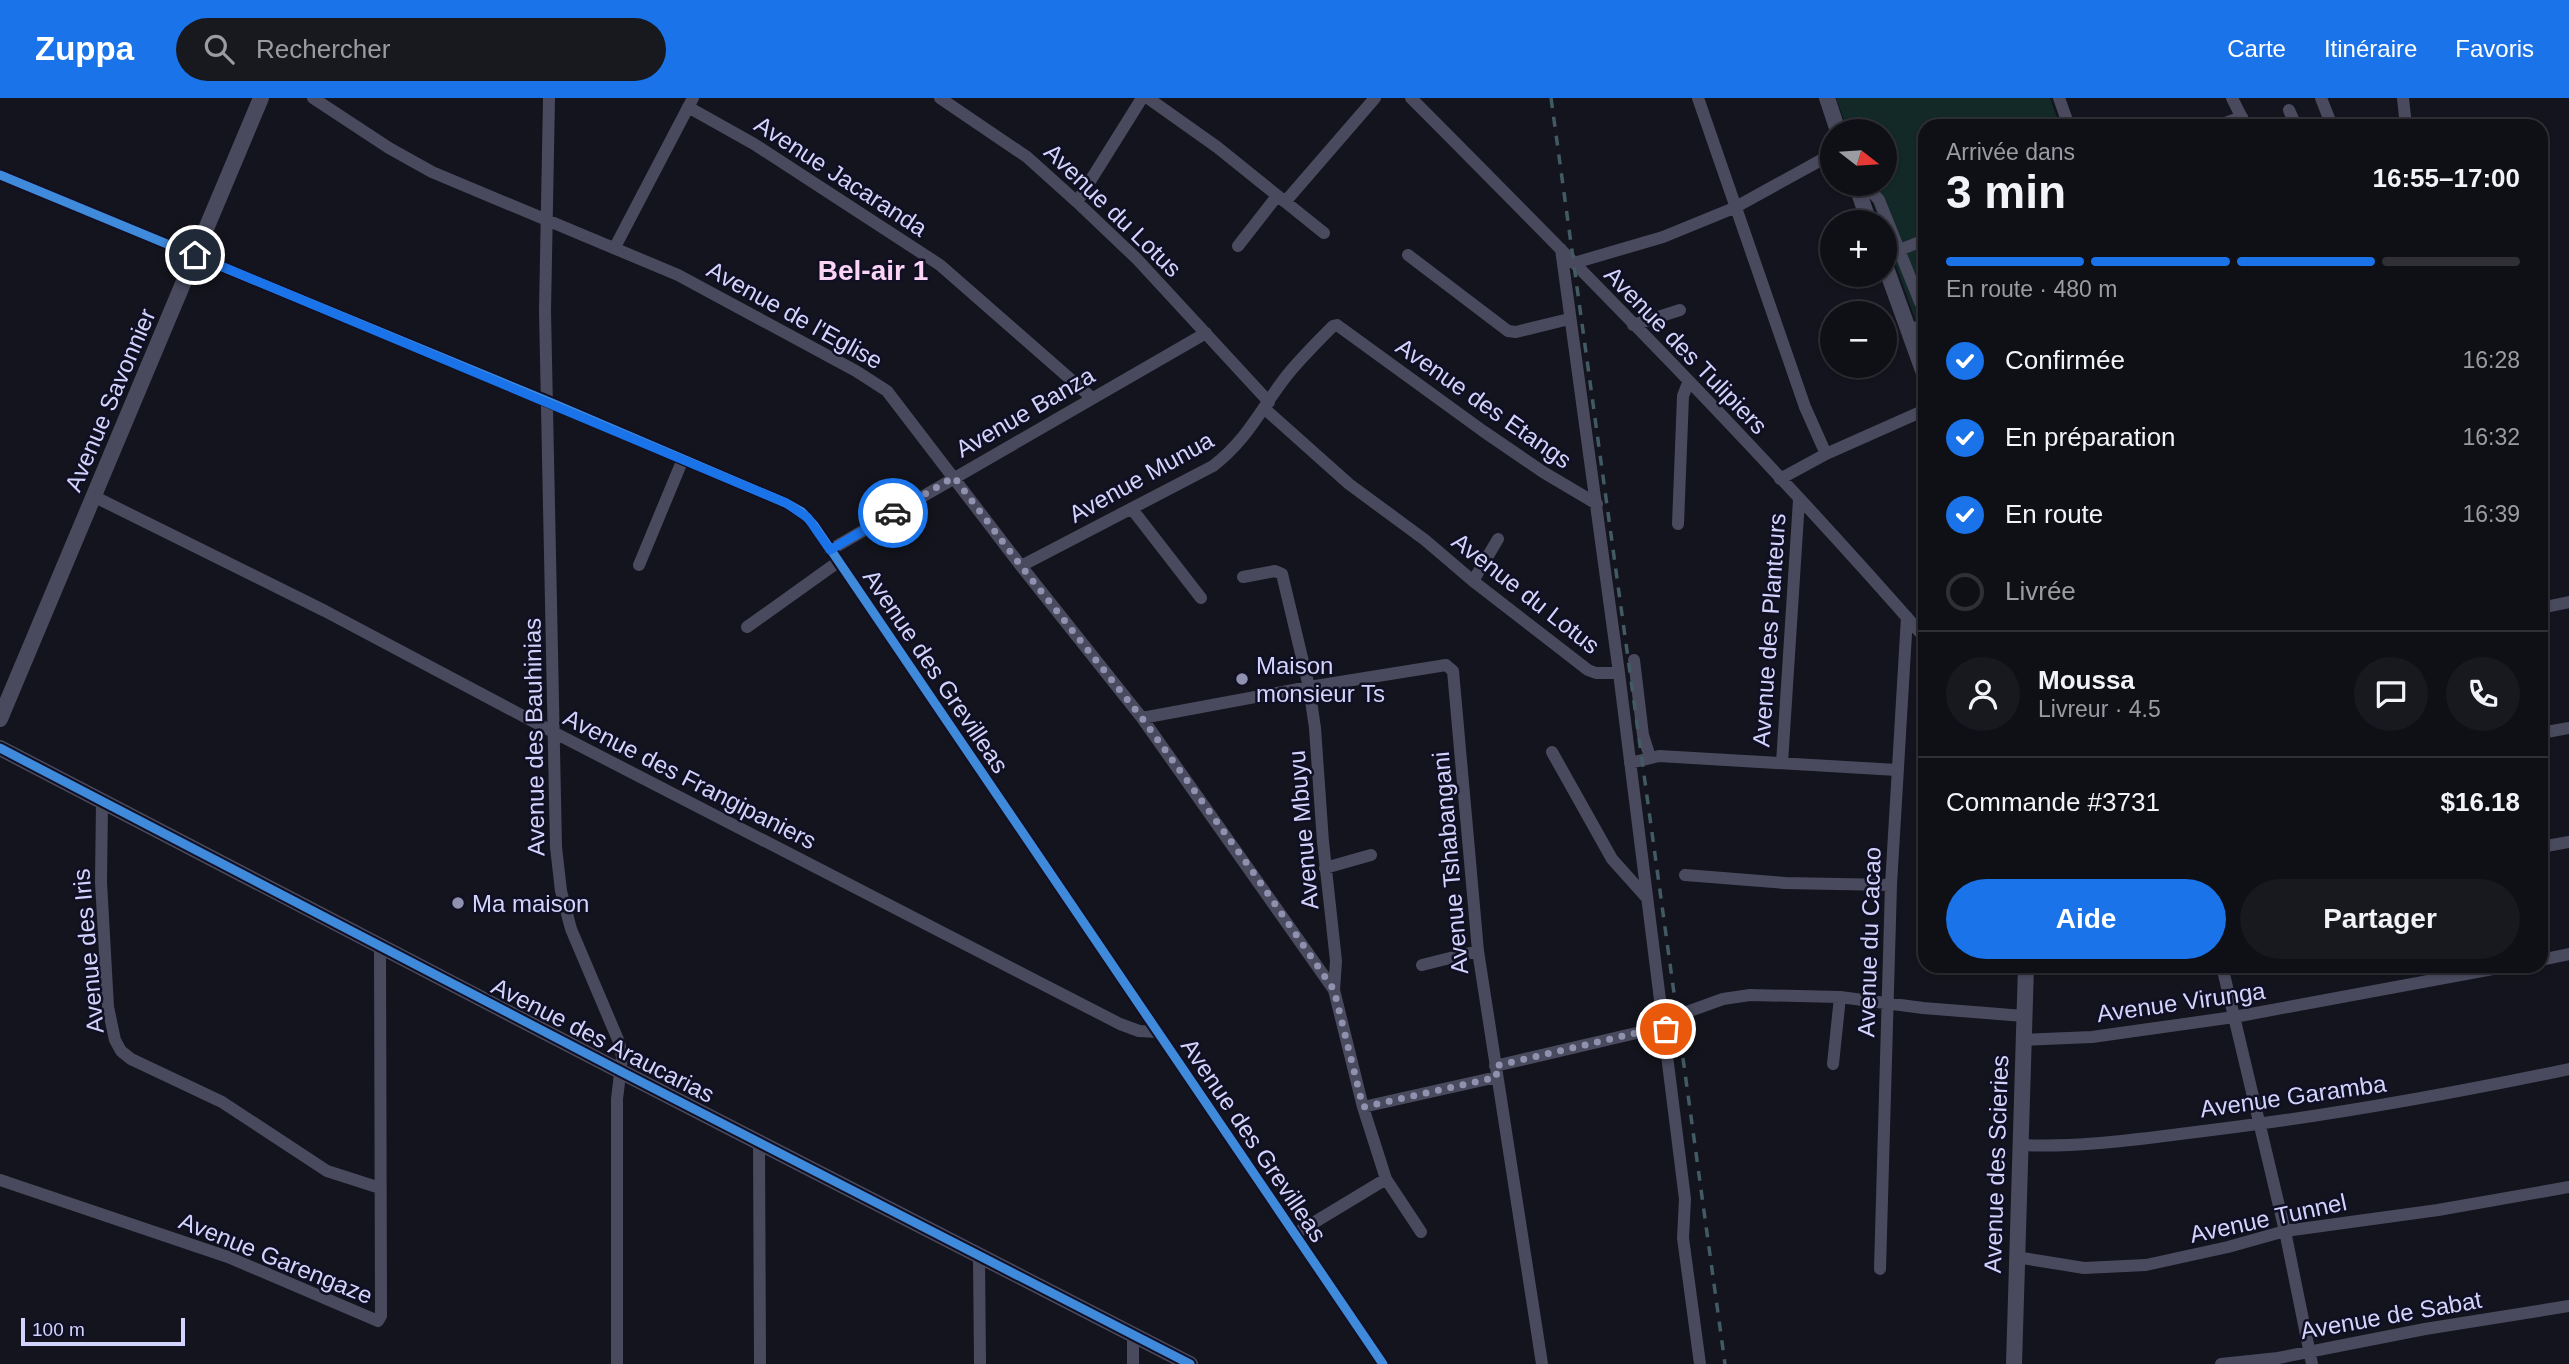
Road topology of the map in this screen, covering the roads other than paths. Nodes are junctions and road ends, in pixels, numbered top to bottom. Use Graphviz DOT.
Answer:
graph roads {
  1 [pos="261,98"];
  2 [pos="313,98"];
  3 [pos="550,98"];
  4 [pos="940,98"];
  5 [pos="1142,98"];
  6 [pos="1148,98"];
  7 [pos="1374,98"];
  8 [pos="1411,98"];
  9 [pos="1698,98"];
  10 [pos="1827,98"];
  11 [pos="2059,98"];
  12 [pos="2232,98"];
  13 [pos="2322,98"];
  14 [pos="2403,98"];
  15 [pos="691,102"];
  16 [pos="2289,110"];
  17 [pos="1834,119"];
  18 [pos="2066,119"];
  19 [pos="2243,119"];
  20 [pos="2293,119"];
  21 [pos="2330,119"];
  22 [pos="2405,119"];
  23 [pos="1820,161"];
  24 [pos="0,175"];
  25 [pos="1876,196"];
  26 [pos="1281,199"];
  27 [pos="1077,202"];
  28 [pos="1734,208"];
  29 [pos="545,219"];
  30 [pos="1324,233"];
  31 [pos="1918,243"];
  32 [pos="1238,246"];
  33 [pos="615,247"];
  34 [pos="1561,249"];
  35 [pos="1899,250"];
  36 [pos="195,255"];
  37 [pos="1408,255"];
  38 [pos="1574,263"];
  39 [pos="1896,287"];
  40 [pos="1918,293"];
  41 [pos="1680,310"];
  42 [pos="1569,319"];
  43 [pos="1633,325"];
  44 [pos="1917,327"];
  45 [pos="1206,333"];
  46 [pos="1350,333"];
  47 [pos="1688,383"];
  48 [pos="1092,398"];
  49 [pos="547,401"];
  50 [pos="1267,405"];
  51 [pos="1918,413"];
  52 [pos="1826,454"];
  53 [pos="683,459"];
  54 [pos="954,477"];
  55 [pos="1780,480"];
  56 [pos="95,497"];
  57 [pos="1799,500"];
  58 [pos="1597,504"];
  59 [pos="1132,509"];
  60 [pos="1678,524"];
  61 [pos="1498,539"];
  62 [pos="830,550"];
  63 [pos="838,562"];
  64 [pos="639,565"];
  65 [pos="1021,566"];
  66 [pos="1243,577"];
  67 [pos="1473,581"];
  68 [pos="1201,598"];
  69 [pos="2569,602"];
  70 [pos="2548,606"];
  71 [pos="1907,617"];
  72 [pos="747,627"];
  73 [pos="1918,630"];
  74 [pos="1634,660"];
  75 [pos="1619,673"];
  76 [pos="1309,687"];
  77 [pos="1142,718"];
  78 [pos="0,719"];
  79 [pos="2569,728"];
  80 [pos="2548,732"];
  81 [pos="555,733"];
  82 [pos="0,748"];
  83 [pos="1552,752"];
  84 [pos="1650,757"];
  85 [pos="1630,763"];
  86 [pos="1782,763"];
  87 [pos="1898,770"];
  88 [pos="102,803"];
  89 [pos="2569,842"];
  90 [pos="2548,846"];
  91 [pos="1371,855"];
  92 [pos="1325,868"];
  93 [pos="1685,875"];
  94 [pos="1891,885"];
  95 [pos="1646,897"];
  96 [pos="380,947"];
  97 [pos="1478,951"];
  98 [pos="2569,954"];
  99 [pos="2548,958"];
  100 [pos="1422,965"];
  101 [pos="2026,973"];
  102 [pos="2224,973"];
  103 [pos="2471,973"];
  104 [pos="1334,990"];
  105 [pos="1840,997"];
  106 [pos="1887,1003"];
  107 [pos="2024,1016"];
  108 [pos="2234,1017"];
  109 [pos="1662,1028"];
  110 [pos="1158,1032"];
  111 [pos="2023,1040"];
  112 [pos="1833,1064"];
  113 [pos="2569,1069"];
  114 [pos="620,1071"];
  115 [pos="1496,1072"];
  116 [pos="1363,1107"];
  117 [pos="2259,1124"];
  118 [pos="759,1142"];
  119 [pos="2021,1145"];
  120 [pos="1386,1179"];
  121 [pos="0,1180"];
  122 [pos="2569,1186"];
  123 [pos="380,1188"];
  124 [pos="2285,1231"];
  125 [pos="1421,1232"];
  126 [pos="1295,1234"];
  127 [pos="979,1255"];
  128 [pos="2016,1257"];
  129 [pos="1880,1269"];
  130 [pos="2569,1306"];
  131 [pos="1133,1335"];
  132 [pos="2310,1358"];
  133 [pos="617,1364"];
  134 [pos="760,1364"];
  135 [pos="980,1364"];
  136 [pos="1133,1364"];
  137 [pos="1190,1364"];
  138 [pos="1383,1364"];
  139 [pos="1542,1364"];
  140 [pos="1700,1364"];
  141 [pos="2014,1364"];
  142 [pos="2221,1364"];
  1 -- 36 [label="street, Avenue Savonnier"];
  2 -- 29 [label="street, Avenue de l'Eglise"];
  3 -- 29 [label="street, Avenue des Bauhinias"];
  4 -- 27 [label="street, Avenue du Lotus"];
  5 -- 27 [label="street"];
  6 -- 26 [label="street"];
  7 -- 26 [label="street"];
  8 -- 34 [label="street, Avenue des Tulipiers"];
  9 -- 28 [label="street"];
  10 -- 17 [label="street"];
  11 -- 18 [label="street"];
  12 -- 19 [label="street"];
  13 -- 21 [label="street"];
  14 -- 22 [label="street"];
  15 -- 33 [label="street"];
  15 -- 48 [label="street, Avenue Jacaranda"];
  16 -- 20 [label="street"];
  23 -- 28 [label="street"];
  24 -- 36 [label="street, Avenue des Grevilleas"];
  25 -- 35 [label="street"];
  26 -- 30 [label="street"];
  26 -- 32 [label="street"];
  27 -- 45 [label="street, Avenue du Lotus"];
  28 -- 38 [label="street"];
  28 -- 52 [label="street"];
  29 -- 33 [label="street, Avenue de l'Eglise"];
  29 -- 49 [label="street, Avenue des Bauhinias"];
  31 -- 35 [label="street"];
  33 -- 54 [label="street, Avenue de l'Eglise"];
  34 -- 38 [label="street, Avenue des Tulipiers"];
  34 -- 42 [label="street, Avenue des Etangs"];
  35 -- 40 [label="street"];
  36 -- 49 [label="street, Avenue des Grevilleas"];
  36 -- 56 [label="street, Avenue Savonnier"];
  37 -- 42 [label="street"];
  38 -- 43 [label="street, Avenue des Tulipiers"];
  39 -- 44 [label="street"];
  41 -- 43 [label="street"];
  42 -- 58 [label="street, Avenue des Etangs"];
  43 -- 47 [label="street, Avenue des Tulipiers"];
  45 -- 48 [label="street, Avenue Banza"];
  45 -- 50 [label="street, Avenue du Lotus"];
  46 -- 50 [label="street, Avenue Munua"];
  46 -- 58 [label="street, Avenue des Etangs"];
  47 -- 55 [label="street, Avenue des Tulipiers"];
  47 -- 60 [label="street"];
  48 -- 54 [label="street, Avenue Banza"];
  49 -- 53 [label="street, Avenue des Grevilleas"];
  49 -- 81 [label="street, Avenue des Bauhinias"];
  50 -- 59 [label="street, Avenue Munua"];
  50 -- 67 [label="street, Avenue du Lotus"];
  51 -- 52 [label="street"];
  52 -- 55 [label="street"];
  53 -- 62 [label="street, Avenue des Grevilleas"];
  53 -- 64 [label="street"];
  54 -- 62 [label="street, Avenue Banza"];
  54 -- 65 [label="street, Avenue de l'Eglise"];
  55 -- 57 [label="street, Avenue des Tulipiers"];
  56 -- 78 [label="street, Avenue Savonnier"];
  56 -- 81 [label="street, Avenue des Frangipaniers"];
  57 -- 71 [label="street, Avenue des Tulipiers"];
  57 -- 86 [label="street, Avenue des Planteurs"];
  58 -- 75 [label="street, Avenue des Etangs"];
  59 -- 65 [label="street, Avenue Munua"];
  59 -- 68 [label="street"];
  61 -- 67 [label="street"];
  62 -- 63 [label="street, Avenue des Grevilleas"];
  63 -- 72 [label="street"];
  63 -- 110 [label="street, Avenue des Grevilleas"];
  65 -- 77 [label="street, Avenue de l'Eglise"];
  66 -- 76 [label="street, Avenue Mbuyu"];
  67 -- 75 [label="street, Avenue du Lotus"];
  69 -- 70 [label="street"];
  71 -- 73 [label="street, Avenue des Tulipiers"];
  71 -- 87 [label="street, Avenue du Cacao"];
  74 -- 84 [label="street"];
  75 -- 85 [label="street, Avenue du Lotus"];
  76 -- 77 [label="street, Avenue Tshabangani"];
  76 -- 92 [label="street, Avenue Mbuyu"];
  76 -- 97 [label="street, Avenue Tshabangani"];
  77 -- 104 [label="street, Avenue de l'Eglise"];
  79 -- 80 [label="street"];
  81 -- 110 [label="street, Avenue des Frangipaniers"];
  81 -- 114 [label="street, Avenue des Bauhinias"];
  82 -- 88 [label="street, Avenue des Araucarias"];
  83 -- 95 [label="street"];
  84 -- 85 [label="street"];
  84 -- 86 [label="street"];
  85 -- 95 [label="street, Avenue du Lotus"];
  86 -- 87 [label="street"];
  87 -- 94 [label="street, Avenue du Cacao"];
  88 -- 96 [label="street, Avenue des Araucarias"];
  88 -- 123 [label="street, Avenue des Iris"];
  89 -- 90 [label="street"];
  91 -- 92 [label="street"];
  92 -- 104 [label="street, Avenue Mbuyu"];
  93 -- 94 [label="street"];
  94 -- 106 [label="street, Avenue du Cacao"];
  95 -- 109 [label="street, Avenue du Lotus"];
  96 -- 114 [label="street, Avenue des Araucarias"];
  96 -- 123 [label="street, Avenue Garengaze"];
  97 -- 100 [label="street"];
  97 -- 115 [label="street, Avenue Tshabangani"];
  98 -- 99 [label="street"];
  101 -- 107 [label="street, Avenue des Scieries"];
  102 -- 108 [label="street"];
  103 -- 108 [label="street, Avenue Virunga"];
  104 -- 116 [label="street, Avenue Mbuyu"];
  105 -- 106 [label="street"];
  105 -- 109 [label="street"];
  105 -- 112 [label="street"];
  106 -- 107 [label="street"];
  106 -- 129 [label="street, Avenue du Cacao"];
  107 -- 111 [label="street, Avenue des Scieries"];
  108 -- 111 [label="street, Avenue Virunga"];
  108 -- 117 [label="street"];
  109 -- 115 [label="street"];
  109 -- 140 [label="street, Avenue du Lotus"];
  110 -- 126 [label="street, Avenue des Grevilleas"];
  111 -- 119 [label="street, Avenue des Scieries"];
  113 -- 117 [label="street, Avenue Garamba"];
  114 -- 118 [label="street, Avenue des Araucarias"];
  114 -- 133 [label="street, Avenue des Bauhinias"];
  115 -- 116 [label="street"];
  115 -- 139 [label="street, Avenue Tshabangani"];
  116 -- 120 [label="street, Avenue Mbuyu"];
  117 -- 119 [label="street, Avenue Garamba"];
  117 -- 124 [label="street"];
  118 -- 127 [label="street, Avenue des Araucarias"];
  118 -- 134 [label="street"];
  119 -- 128 [label="street, Avenue des Scieries"];
  120 -- 125 [label="street, Avenue Mbuyu"];
  120 -- 126 [label="street"];
  121 -- 123 [label="street, Avenue Garengaze"];
  122 -- 124 [label="street, Avenue Tunnel"];
  124 -- 128 [label="street, Avenue Tunnel"];
  124 -- 132 [label="street"];
  126 -- 138 [label="street, Avenue des Grevilleas"];
  127 -- 131 [label="street, Avenue des Araucarias"];
  127 -- 135 [label="street"];
  128 -- 141 [label="street, Avenue des Scieries"];
  130 -- 132 [label="street, Avenue de Sabat"];
  131 -- 136 [label="street"];
  131 -- 137 [label="street, Avenue des Araucarias"];
  132 -- 142 [label="street, Avenue de Sabat"];
}
